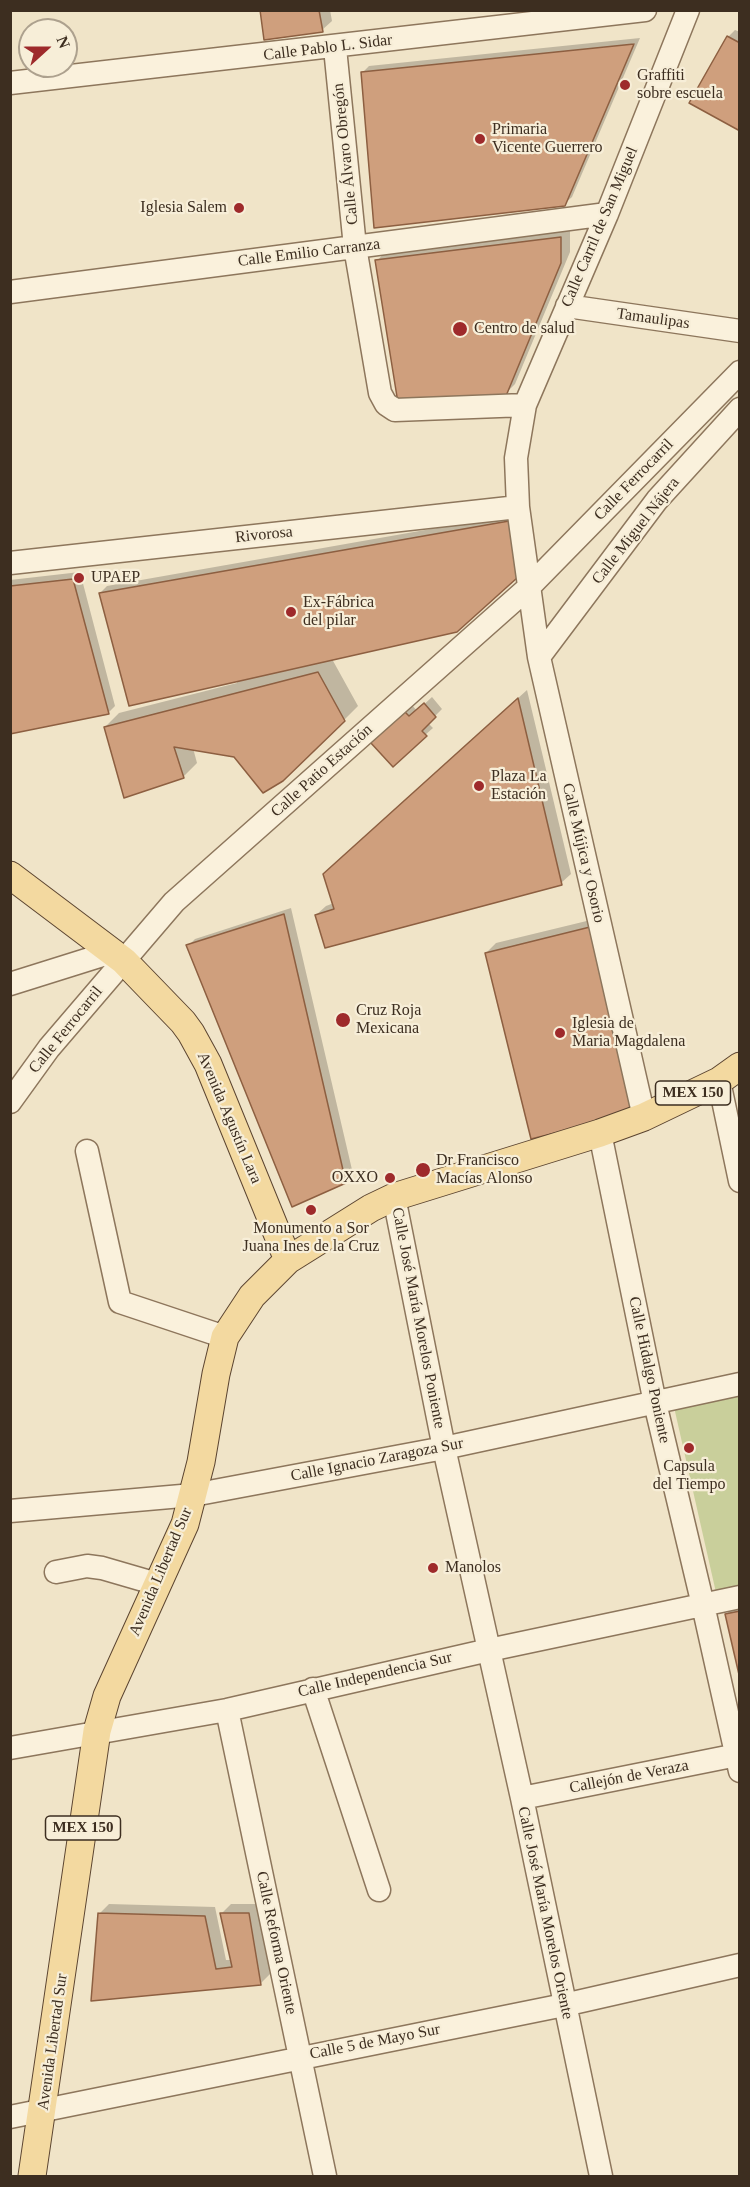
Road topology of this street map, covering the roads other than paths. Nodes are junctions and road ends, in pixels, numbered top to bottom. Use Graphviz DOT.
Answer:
graph roads {
  1 [pos="645,10"];
  2 [pos="688,10"];
  3 [pos="335,48"];
  4 [pos="10,83"];
  5 [pos="607,214"];
  6 [pos="355,247"];
  7 [pos="10,291"];
  8 [pos="567,306"];
  9 [pos="740,332"];
  10 [pos="740,372"];
  11 [pos="525,405"];
  12 [pos="740,409"];
  13 [pos="518,507"];
  14 [pos="10,563"];
  15 [pos="528,588"];
  16 [pos="538,657"];
  17 [pos="10,875"];
  18 [pos="118,956"];
  19 [pos="10,984"];
  20 [pos="729,1074"];
  21 [pos="10,1102"];
  22 [pos="644,1117"];
  23 [pos="600,1133"];
  24 [pos="87,1151"];
  25 [pos="740,1181"];
  26 [pos="394,1197"];
  27 [pos="288,1260"];
  28 [pos="225,1337"];
  29 [pos="740,1384"];
  30 [pos="655,1403"];
  31 [pos="444,1448"];
  32 [pos="193,1495"];
  33 [pos="10,1510"];
  34 [pos="56,1572"];
  35 [pos="158,1584"];
  36 [pos="740,1597"];
  37 [pos="704,1605"];
  38 [pos="489,1650"];
  39 [pos="313,1689"];
  40 [pos="227,1710"];
  41 [pos="97,1731"];
  42 [pos="10,1748"];
  43 [pos="738,1763"];
  44 [pos="522,1798"];
  45 [pos="379,1890"];
  46 [pos="740,1965"];
  47 [pos="564,2005"];
  48 [pos="300,2057"];
  49 [pos="44,2110"];
  50 [pos="10,2117"];
  51 [pos="34,2174"];
  52 [pos="326,2176"];
  53 [pos="601,2176"];
  1 -- 3 [label="street, Calle Pablo L. Sidar"];
  2 -- 5 [label="street, Calle Carril de San Miguel"];
  3 -- 4 [label="street, Calle Pablo L. Sidar"];
  3 -- 6 [label="street, Calle Álvaro Obregón"];
  5 -- 6 [label="street, Calle Emilio Carranza"];
  5 -- 8 [label="street, Calle Carril de San Miguel"];
  6 -- 7 [label="street, Calle Emilio Carranza"];
  6 -- 11 [label="street, Calle Álvaro Obregón"];
  8 -- 9 [label="street, Tamaulipas"];
  8 -- 11 [label="street, Calle Carril de San Miguel"];
  10 -- 15 [label="street, Calle Ferrocarril"];
  11 -- 13 [label="street, Calle Carril de San Miguel"];
  12 -- 16 [label="street, Calle Miguel Nájera"];
  13 -- 14 [label="street, Rivorosa"];
  13 -- 15 [label="street, Calle Carril de San Miguel"];
  15 -- 16 [label="street, Calle Mújica y Osorio"];
  15 -- 18 [label="street, Calle Patio Estación"];
  16 -- 22 [label="street, Calle Mújica y Osorio"];
  17 -- 18 [label="main road, Avenida Agustín Lara"];
  18 -- 19 [label="street"];
  18 -- 21 [label="street, Calle Ferrocarril"];
  18 -- 27 [label="main road, Avenida Agustín Lara"];
  20 -- 22 [label="main road, MEX 150"];
  20 -- 25 [label="street"];
  22 -- 23 [label="main road, Avenida Libertad Sur / MEX 150"];
  23 -- 26 [label="main road, Avenida Libertad Sur / MEX 150"];
  23 -- 30 [label="street, Calle Hidalgo Poniente"];
  24 -- 28 [label="street"];
  26 -- 27 [label="main road, Avenida Libertad Sur / MEX 150"];
  26 -- 31 [label="street, Calle José María Morelos Poniente"];
  27 -- 28 [label="main road, Avenida Libertad Sur / MEX 150"];
  28 -- 32 [label="main road, Avenida Libertad Sur / MEX 150"];
  29 -- 30 [label="street, Calle Ignacio Zaragoza Sur"];
  30 -- 31 [label="street, Calle Ignacio Zaragoza Sur"];
  30 -- 37 [label="street, Calle Hidalgo Poniente"];
  31 -- 32 [label="street, Calle Ignacio Zaragoza Sur"];
  31 -- 38 [label="street, Calle José María Morelos Poniente"];
  32 -- 33 [label="street, Calle Ignacio Zaragoza Sur"];
  32 -- 35 [label="main road, Avenida Libertad Sur / MEX 150"];
  34 -- 35 [label="street"];
  35 -- 41 [label="main road, Avenida Libertad Sur / MEX 150"];
  36 -- 37 [label="street, Calle Independencia Sur"];
  37 -- 38 [label="street, Calle Independencia Sur"];
  37 -- 43 [label="street, Calle Hidalgo Poniente"];
  38 -- 39 [label="street, Calle Independencia Sur"];
  38 -- 44 [label="street, Calle José María Morelos Oriente"];
  39 -- 40 [label="street, Calle Independencia Sur"];
  39 -- 45 [label="street"];
  40 -- 41 [label="street, Calle Independencia Sur"];
  40 -- 48 [label="street, Calle Reforma Oriente"];
  41 -- 42 [label="street, Calle Independencia Sur"];
  41 -- 49 [label="main road, Avenida Libertad Sur / MEX 150"];
  43 -- 44 [label="street, Callejón de Veraza"];
  44 -- 47 [label="street, Calle José María Morelos Oriente"];
  46 -- 47 [label="street, Calle 5 de Mayo Sur"];
  47 -- 48 [label="street, Calle 5 de Mayo Sur"];
  47 -- 53 [label="street, Calle José María Morelos Oriente"];
  48 -- 49 [label="street, Calle 5 de Mayo Sur"];
  48 -- 52 [label="street, Calle Reforma Oriente"];
  49 -- 50 [label="street, Calle 5 de Mayo Sur"];
  49 -- 51 [label="main road, Avenida Libertad Sur / MEX 150"];
}
